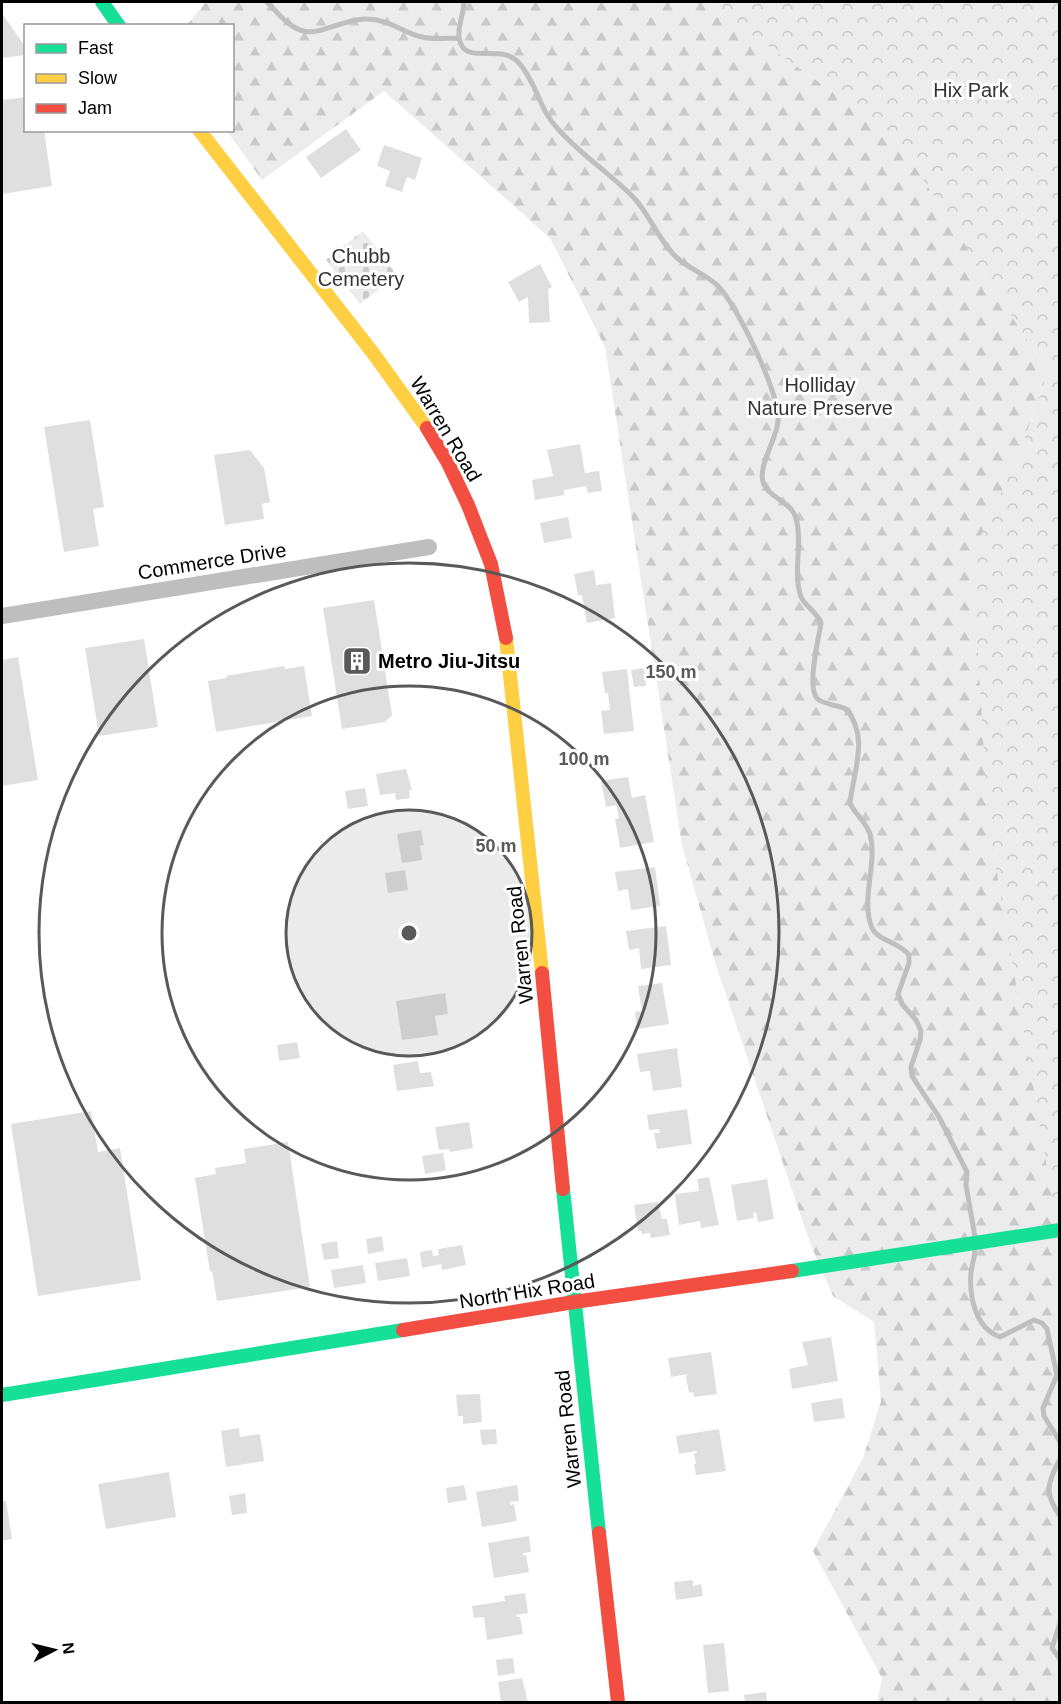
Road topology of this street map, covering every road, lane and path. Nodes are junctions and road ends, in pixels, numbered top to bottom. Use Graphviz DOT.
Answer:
graph roads {
  1 [pos="102,2"];
  2 [pos="118,24"];
  3 [pos="202,132"];
  4 [pos="429,547"];
  5 [pos="2,616"];
  6 [pos="1059,1230"];
  7 [pos="574,1302"];
  8 [pos="2,1395"];
  9 [pos="618,1702"];
  1 -- 2 [label="main road"];
  3 -- 7 [label="main road, Warren Road"];
  4 -- 5 [label="street, Commerce Drive"];
  6 -- 7 [label="main road, North Hix Road"];
  7 -- 8 [label="main road, North Hix Road"];
  7 -- 9 [label="main road, Warren Road"];
}
